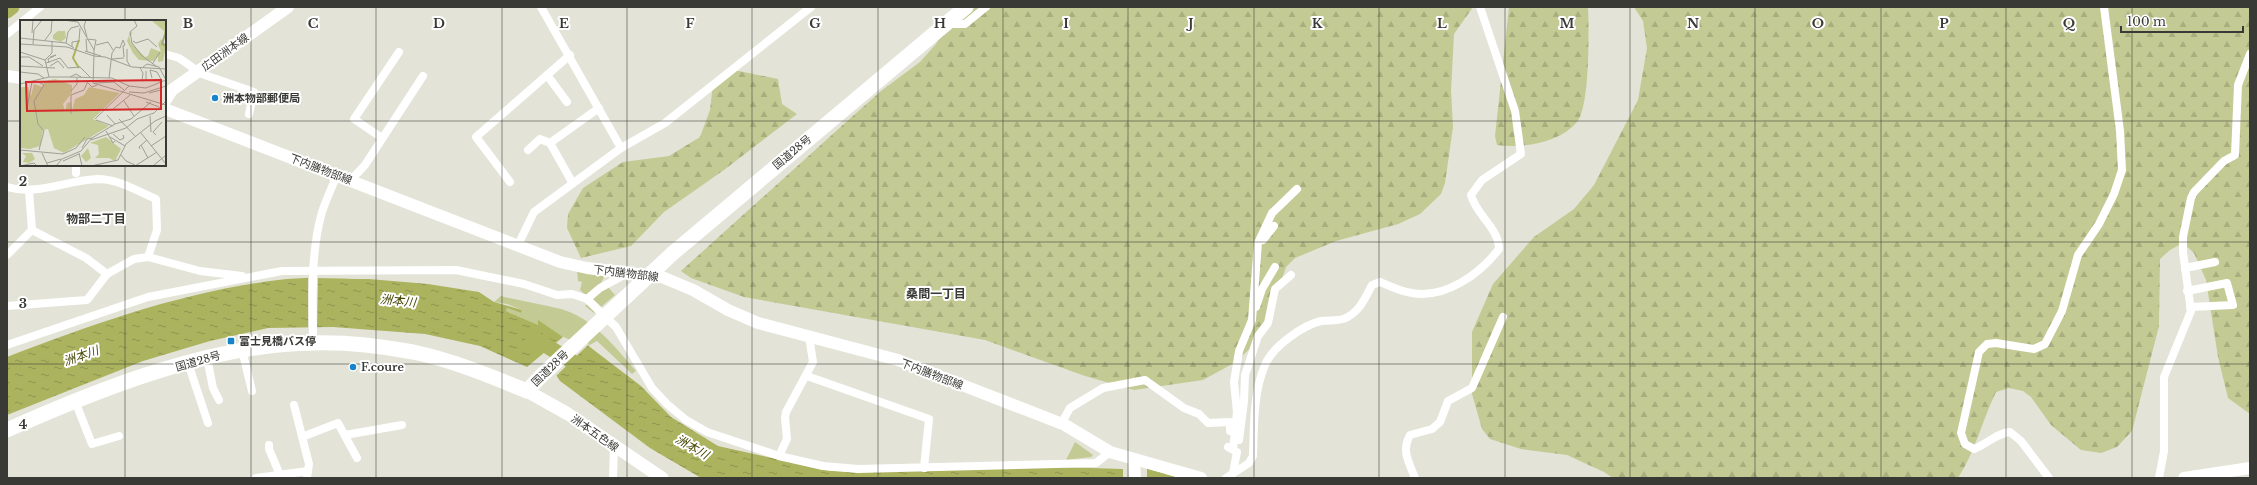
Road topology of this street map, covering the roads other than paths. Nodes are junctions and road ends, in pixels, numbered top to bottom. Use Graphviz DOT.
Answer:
graph roads {
  1 [pos="40,7"];
  2 [pos="288,7"];
  3 [pos="541,7"];
  4 [pos="811,7"];
  5 [pos="966,7"];
  6 [pos="986,7"];
  7 [pos="1480,7"];
  8 [pos="2104,7"];
  9 [pos="24,20"];
  10 [pos="946,24"];
  11 [pos="19,27"];
  12 [pos="7,34"];
  13 [pos="399,52"];
  14 [pos="166,54"];
  15 [pos="2250,54"];
  16 [pos="570,55"];
  17 [pos="199,71"];
  18 [pos="547,75"];
  19 [pos="7,76"];
  20 [pos="423,76"];
  21 [pos="20,78"];
  22 [pos="166,99"];
  23 [pos="567,102"];
  24 [pos="600,108"];
  25 [pos="166,109"];
  26 [pos="249,114"];
  27 [pos="382,138"];
  28 [pos="550,143"];
  29 [pos="620,148"];
  30 [pos="528,150"];
  31 [pos="337,175"];
  32 [pos="351,180"];
  33 [pos="510,182"];
  34 [pos="572,182"];
  35 [pos="7,187"];
  36 [pos="1298,189"];
  37 [pos="29,191"];
  38 [pos="1274,226"];
  39 [pos="32,230"];
  40 [pos="518,245"];
  41 [pos="1258,247"];
  42 [pos="7,255"];
  43 [pos="148,257"];
  44 [pos="2215,262"];
  45 [pos="1275,267"];
  46 [pos="2185,268"];
  47 [pos="313,273"];
  48 [pos="628,273"];
  49 [pos="107,274"];
  50 [pos="1291,275"];
  51 [pos="251,277"];
  52 [pos="2187,291"];
  53 [pos="587,299"];
  54 [pos="7,306"];
  55 [pos="2190,307"];
  56 [pos="1503,317"];
  57 [pos="1252,320"];
  58 [pos="809,336"];
  59 [pos="313,343"];
  60 [pos="7,345"];
  61 [pos="242,350"];
  62 [pos="207,358"];
  63 [pos="188,363"];
  64 [pos="807,376"];
  65 [pos="252,391"];
  66 [pos="527,391"];
  67 [pos="219,400"];
  68 [pos="75,402"];
  69 [pos="294,405"];
  70 [pos="208,423"];
  71 [pos="1061,424"];
  72 [pos="402,425"];
  73 [pos="7,430"];
  74 [pos="345,435"];
  75 [pos="119,436"];
  76 [pos="302,437"];
  77 [pos="269,445"];
  78 [pos="614,446"];
  79 [pos="1235,451"];
  80 [pos="1110,452"];
  81 [pos="779,456"];
  82 [pos="357,458"];
  83 [pos="1134,462"];
  84 [pos="924,468"];
  85 [pos="2250,468"];
  86 [pos="1233,473"];
  87 [pos="308,474"];
  88 [pos="280,475"];
  89 [pos="256,478"];
  90 [pos="613,478"];
  91 [pos="662,478"];
  92 [pos="1135,478"];
  93 [pos="1201,478"];
  94 [pos="1226,478"];
  95 [pos="1415,478"];
  96 [pos="2049,478"];
  97 [pos="2158,478"];
  98 [pos="2184,478"];
  1 -- 9 [label="street"];
  2 -- 17 [label="main road, 広田洲本線"];
  3 -- 16 [label="street"];
  4 -- 29 [label="street"];
  5 -- 10 [label="highway, 国道28号"];
  6 -- 10 [label="street"];
  7 -- 86 [label="street"];
  8 -- 96 [label="street"];
  10 -- 66 [label="highway, 国道28号"];
  11 -- 12 [label="street"];
  13 -- 27 [label="street"];
  14 -- 17 [label="street"];
  15 -- 46 [label="street"];
  16 -- 18 [label="street"];
  16 -- 24 [label="street"];
  17 -- 22 [label="main road, 広田洲本線"];
  17 -- 26 [label="street"];
  18 -- 23 [label="street"];
  18 -- 33 [label="street"];
  19 -- 21 [label="main road"];
  20 -- 27 [label="street"];
  24 -- 28 [label="street"];
  24 -- 29 [label="street"];
  25 -- 31 [label="main road, 下内膳物部線"];
  27 -- 32 [label="street"];
  28 -- 30 [label="street"];
  28 -- 34 [label="street"];
  29 -- 34 [label="street"];
  31 -- 32 [label="main road, 下内膳物部線"];
  31 -- 47 [label="street"];
  32 -- 40 [label="main road, 下内膳物部線"];
  34 -- 40 [label="street"];
  35 -- 37 [label="street"];
  36 -- 41 [label="street"];
  37 -- 39 [label="street"];
  37 -- 43 [label="street"];
  38 -- 41 [label="street"];
  39 -- 42 [label="street"];
  39 -- 49 [label="street"];
  40 -- 48 [label="main road, 下内膳物部線"];
  41 -- 57 [label="street"];
  43 -- 49 [label="street"];
  43 -- 51 [label="street"];
  44 -- 46 [label="street"];
  45 -- 57 [label="street"];
  46 -- 52 [label="street"];
  47 -- 51 [label="street"];
  47 -- 53 [label="street"];
  47 -- 59 [label="street"];
  48 -- 53 [label="street"];
  48 -- 58 [label="main road, 下内膳物部線"];
  49 -- 54 [label="street"];
  50 -- 79 [label="street"];
  51 -- 60 [label="street"];
  52 -- 55 [label="street"];
  52 -- 55 [label="street"];
  53 -- 81 [label="street"];
  55 -- 97 [label="street"];
  56 -- 95 [label="street"];
  57 -- 79 [label="street"];
  58 -- 64 [label="street"];
  58 -- 71 [label="main road, 下内膳物部線"];
  59 -- 61 [label="highway, 国道28号"];
  59 -- 66 [label="highway, 国道28号"];
  61 -- 62 [label="highway, 国道28号"];
  61 -- 65 [label="street"];
  62 -- 63 [label="highway, 国道28号"];
  62 -- 67 [label="street"];
  63 -- 68 [label="highway, 国道28号"];
  63 -- 70 [label="street"];
  64 -- 81 [label="street"];
  64 -- 84 [label="street"];
  66 -- 78 [label="main road, 洲本五色線"];
  68 -- 73 [label="highway, 国道28号"];
  68 -- 75 [label="street"];
  69 -- 76 [label="street"];
  71 -- 79 [label="street"];
  71 -- 80 [label="main road, 下内膳物部線"];
  72 -- 74 [label="street"];
  74 -- 76 [label="street"];
  74 -- 82 [label="street"];
  76 -- 87 [label="street"];
  77 -- 88 [label="street"];
  78 -- 90 [label="street"];
  78 -- 91 [label="main road, 洲本五色線"];
  79 -- 86 [label="street"];
  80 -- 83 [label="main road, 下内膳物部線"];
  80 -- 84 [label="street"];
  81 -- 84 [label="street"];
  83 -- 92 [label="main road"];
  83 -- 93 [label="main road, 下内膳物部線"];
  85 -- 98 [label="main road"];
  86 -- 94 [label="street"];
  87 -- 88 [label="street"];
  88 -- 89 [label="street"];
}
